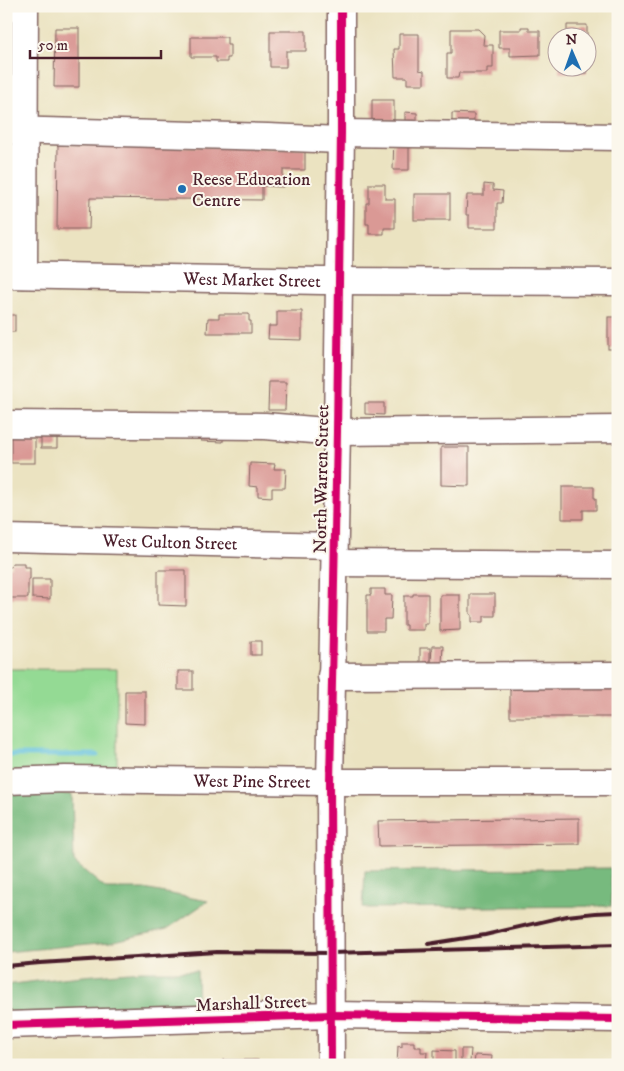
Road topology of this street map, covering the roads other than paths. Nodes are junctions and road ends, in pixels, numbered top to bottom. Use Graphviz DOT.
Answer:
graph roads {
  1 [pos="25,6"];
  2 [pos="341,6"];
  3 [pos="15,130"];
  4 [pos="340,136"];
  5 [pos="618,137"];
  6 [pos="15,275"];
  7 [pos="339,281"];
  8 [pos="618,282"];
  9 [pos="6,424"];
  10 [pos="618,428"];
  11 [pos="337,432"];
  12 [pos="6,538"];
  13 [pos="334,554"];
  14 [pos="618,565"];
  15 [pos="618,675"];
  16 [pos="331,676"];
  17 [pos="6,781"];
  18 [pos="330,782"];
  19 [pos="618,782"];
  20 [pos="331,1015"];
  21 [pos="618,1019"];
  22 [pos="6,1025"];
  23 [pos="332,1065"];
  1 -- 3 [label="street"];
  2 -- 4 [label="street, North Warren Street"];
  3 -- 4 [label="street"];
  3 -- 6 [label="street"];
  4 -- 5 [label="street"];
  4 -- 7 [label="street, North Warren Street"];
  6 -- 7 [label="street, West Market Street"];
  7 -- 8 [label="street, West Market Street"];
  7 -- 11 [label="street, North Warren Street"];
  9 -- 11 [label="street"];
  10 -- 11 [label="street"];
  11 -- 13 [label="street, North Warren Street"];
  12 -- 13 [label="street, West Culton Street"];
  13 -- 14 [label="street, West Culton Street"];
  13 -- 16 [label="street, North Warren Street"];
  15 -- 16 [label="street"];
  16 -- 18 [label="street, North Warren Street"];
  17 -- 18 [label="street, West Pine Street"];
  18 -- 19 [label="street, West Pine Street"];
  18 -- 20 [label="street, North Warren Street"];
  20 -- 21 [label="street, Marshall Street"];
  20 -- 22 [label="street, Marshall Street"];
  20 -- 23 [label="street, North Warren Street"];
}
